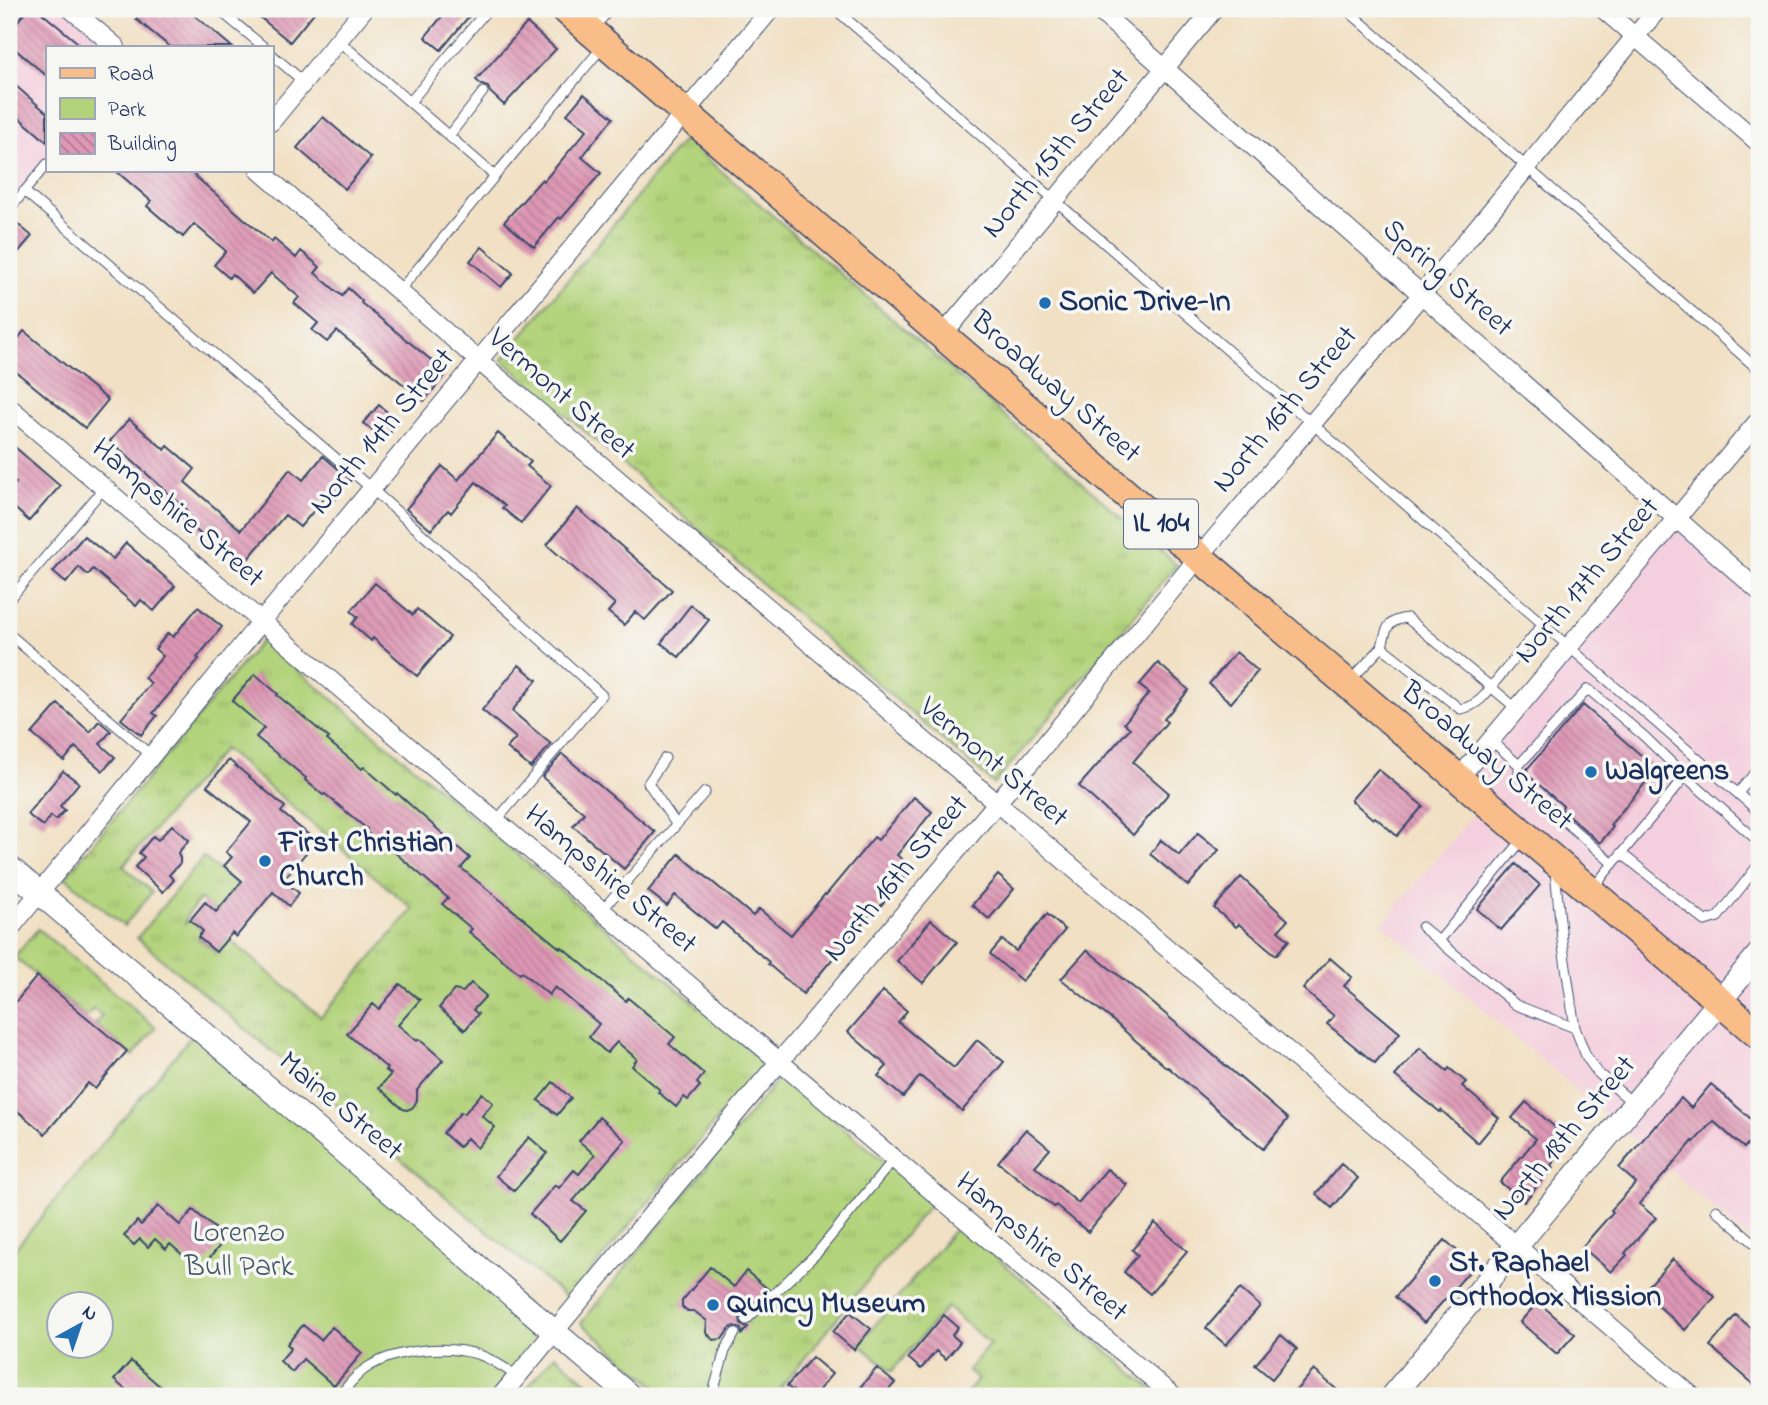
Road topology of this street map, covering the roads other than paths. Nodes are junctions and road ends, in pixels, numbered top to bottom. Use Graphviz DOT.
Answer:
graph roads {
  1 [pos="71,9"];
  2 [pos="218,9"];
  3 [pos="364,9"];
  4 [pos="488,9"];
  5 [pos="565,9"];
  6 [pos="610,9"];
  7 [pos="771,9"];
  8 [pos="835,9"];
  9 [pos="1097,9"];
  10 [pos="1214,9"];
  11 [pos="1346,9"];
  12 [pos="1604,9"];
  13 [pos="1658,9"];
  14 [pos="1635,36"];
  15 [pos="598,37"];
  16 [pos="338,40"];
  17 [pos="115,46"];
  18 [pos="263,46"];
  19 [pos="273,56"];
  20 [pos="1164,68"];
  21 [pos="304,82"];
  22 [pos="483,92"];
  23 [pos="411,102"];
  24 [pos="685,112"];
  25 [pos="273,120"];
  26 [pos="449,136"];
  27 [pos="1759,143"];
  28 [pos="46,165"];
  29 [pos="1527,167"];
  30 [pos="261,172"];
  31 [pos="495,176"];
  32 [pos="24,191"];
  33 [pos="1055,200"];
  34 [pos="9,210"];
  35 [pos="399,291"];
  36 [pos="1422,294"];
  37 [pos="943,335"];
  38 [pos="479,361"];
  39 [pos="1759,370"];
  40 [pos="9,407"];
  41 [pos="1759,420"];
  42 [pos="1312,422"];
  43 [pos="104,488"];
  44 [pos="372,489"];
  45 [pos="1677,519"];
  46 [pos="1199,557"];
  47 [pos="1759,591"];
  48 [pos="9,600"];
  49 [pos="261,622"];
  50 [pos="1543,624"];
  51 [pos="9,634"];
  52 [pos="1382,647"];
  53 [pos="1569,647"];
  54 [pos="1601,675"];
  55 [pos="1348,684"];
  56 [pos="1491,687"];
  57 [pos="1588,689"];
  58 [pos="1517,709"];
  59 [pos="1491,740"];
  60 [pos="152,756"];
  61 [pos="665,758"];
  62 [pos="1699,760"];
  63 [pos="1519,765"];
  64 [pos="1759,768"];
  65 [pos="1685,776"];
  66 [pos="1460,778"];
  67 [pos="705,792"];
  68 [pos="1738,793"];
  69 [pos="997,803"];
  70 [pos="1759,810"];
  71 [pos="497,820"];
  72 [pos="676,824"];
  73 [pos="1526,835"];
  74 [pos="1759,842"];
  75 [pos="1621,853"];
  76 [pos="1553,859"];
  77 [pos="1613,864"];
  78 [pos="1759,864"];
  79 [pos="9,867"];
  80 [pos="1591,890"];
  81 [pos="40,893"];
  82 [pos="602,910"];
  83 [pos="1422,927"];
  84 [pos="9,930"];
  85 [pos="1439,941"];
  86 [pos="1758,957"];
  87 [pos="1720,1001"];
  88 [pos="1575,1028"];
  89 [pos="1759,1035"];
  90 [pos="780,1062"];
  91 [pos="1634,1104"];
  92 [pos="894,1159"];
  93 [pos="1716,1210"];
  94 [pos="1517,1246"];
  95 [pos="1759,1247"];
  96 [pos="746,1320"];
  97 [pos="555,1332"];
  98 [pos="735,1333"];
  99 [pos="518,1377"];
  100 [pos="339,1396"];
  101 [pos="501,1396"];
  102 [pos="630,1396"];
  103 [pos="712,1396"];
  104 [pos="1173,1396"];
  105 [pos="1392,1396"];
  106 [pos="1692,1396"];
  1 -- 17 [label="street"];
  2 -- 18 [label="lane"];
  3 -- 16 [label="street"];
  4 -- 23 [label="lane"];
  5 -- 15 [label="main road, Broadway Street / IL 104"];
  6 -- 15 [label="lane"];
  7 -- 24 [label="street, North 14th Street"];
  8 -- 33 [label="lane"];
  9 -- 20 [label="street, Spring Street"];
  10 -- 20 [label="street, North 15th Street"];
  11 -- 29 [label="lane"];
  12 -- 14 [label="street"];
  13 -- 14 [label="street, North 16th Street"];
  14 -- 27 [label="street"];
  14 -- 29 [label="street, North 16th Street"];
  15 -- 24 [label="main road, Broadway Street / IL 104"];
  15 -- 31 [label="lane"];
  16 -- 21 [label="street"];
  16 -- 23 [label="lane"];
  19 -- 21 [label="lane"];
  20 -- 33 [label="street, North 15th Street"];
  20 -- 36 [label="street, Spring Street"];
  21 -- 25 [label="street"];
  22 -- 26 [label="lane"];
  23 -- 26 [label="lane"];
  24 -- 37 [label="main road, Broadway Street / IL 104"];
  24 -- 38 [label="street, North 14th Street"];
  26 -- 31 [label="lane"];
  28 -- 32 [label="lane"];
  29 -- 36 [label="street, North 16th Street"];
  29 -- 39 [label="lane"];
  30 -- 35 [label="street, Vermont Street"];
  31 -- 35 [label="lane"];
  32 -- 34 [label="lane"];
  32 -- 44 [label="lane"];
  33 -- 37 [label="street, North 15th Street"];
  33 -- 42 [label="lane"];
  35 -- 38 [label="street, Vermont Street"];
  36 -- 42 [label="street, North 16th Street"];
  36 -- 45 [label="street, Spring Street"];
  37 -- 46 [label="main road, Broadway Street / IL 104"];
  38 -- 44 [label="street, North 14th Street"];
  38 -- 69 [label="street, Vermont Street"];
  40 -- 43 [label="street, Hampshire Street"];
  41 -- 45 [label="street, North 17th Street"];
  42 -- 46 [label="street, North 16th Street"];
  42 -- 50 [label="lane"];
  43 -- 48 [label="lane"];
  43 -- 49 [label="street, Hampshire Street"];
  44 -- 49 [label="street, North 14th Street"];
  44 -- 71 [label="lane"];
  45 -- 47 [label="street, Spring Street"];
  45 -- 53 [label="street, North 17th Street"];
  46 -- 55 [label="main road, Broadway Street / IL 104"];
  46 -- 69 [label="street, North 16th Street"];
  49 -- 60 [label="street, North 14th Street"];
  49 -- 71 [label="street, Hampshire Street"];
  50 -- 53 [label="lane"];
  50 -- 56 [label="lane"];
  51 -- 60 [label="lane"];
  52 -- 55 [label="lane"];
  52 -- 56 [label="lane"];
  52 -- 56 [label="lane"];
  53 -- 54 [label="lane"];
  53 -- 58 [label="street, North 17th Street"];
  54 -- 57 [label="lane"];
  54 -- 62 [label="lane"];
  55 -- 66 [label="main road, Broadway Street / IL 104"];
  56 -- 58 [label="lane"];
  57 -- 63 [label="lane"];
  57 -- 65 [label="lane"];
  58 -- 59 [label="street, North 17th Street"];
  59 -- 63 [label="lane"];
  59 -- 66 [label="street, North 17th Street"];
  60 -- 81 [label="street, North 14th Street"];
  61 -- 72 [label="lane"];
  62 -- 65 [label="lane"];
  62 -- 68 [label="lane"];
  63 -- 77 [label="lane"];
  64 -- 68 [label="lane"];
  65 -- 74 [label="lane"];
  65 -- 75 [label="lane"];
  66 -- 73 [label="main road, Broadway Street / IL 104"];
  67 -- 72 [label="lane"];
  68 -- 70 [label="lane"];
  69 -- 90 [label="street, North 16th Street"];
  69 -- 94 [label="street, Vermont Street"];
  71 -- 82 [label="street, Hampshire Street"];
  72 -- 82 [label="lane"];
  73 -- 76 [label="main road, Broadway Street / IL 104"];
  73 -- 85 [label="lane"];
  75 -- 77 [label="lane"];
  75 -- 78 [label="lane"];
  76 -- 80 [label="main road, Broadway Street / IL 104"];
  76 -- 88 [label="lane"];
  77 -- 80 [label="lane"];
  79 -- 81 [label="street, Maine Street"];
  80 -- 87 [label="main road, Broadway Street / IL 104"];
  81 -- 84 [label="street, North 14th Street"];
  81 -- 97 [label="street, Maine Street"];
  82 -- 90 [label="street, Hampshire Street"];
  83 -- 85 [label="lane"];
  85 -- 88 [label="lane"];
  86 -- 87 [label="street, North 18th Street"];
  87 -- 89 [label="main road, Broadway Street / IL 104"];
  87 -- 91 [label="street, North 18th Street"];
  88 -- 91 [label="lane"];
  90 -- 92 [label="street, Hampshire Street"];
  90 -- 97 [label="street, North 16th Street"];
  91 -- 94 [label="street, North 18th Street"];
  92 -- 96 [label="lane"];
  92 -- 104 [label="street, Hampshire Street"];
  93 -- 95 [label="lane"];
  94 -- 105 [label="street, North 18th Street"];
  94 -- 106 [label="street, Vermont Street"];
  97 -- 99 [label="street, North 16th Street"];
  97 -- 102 [label="street, Maine Street"];
  98 -- 103 [label="lane"];
  99 -- 100 [label="lane"];
  99 -- 101 [label="street, North 16th Street"];
}
